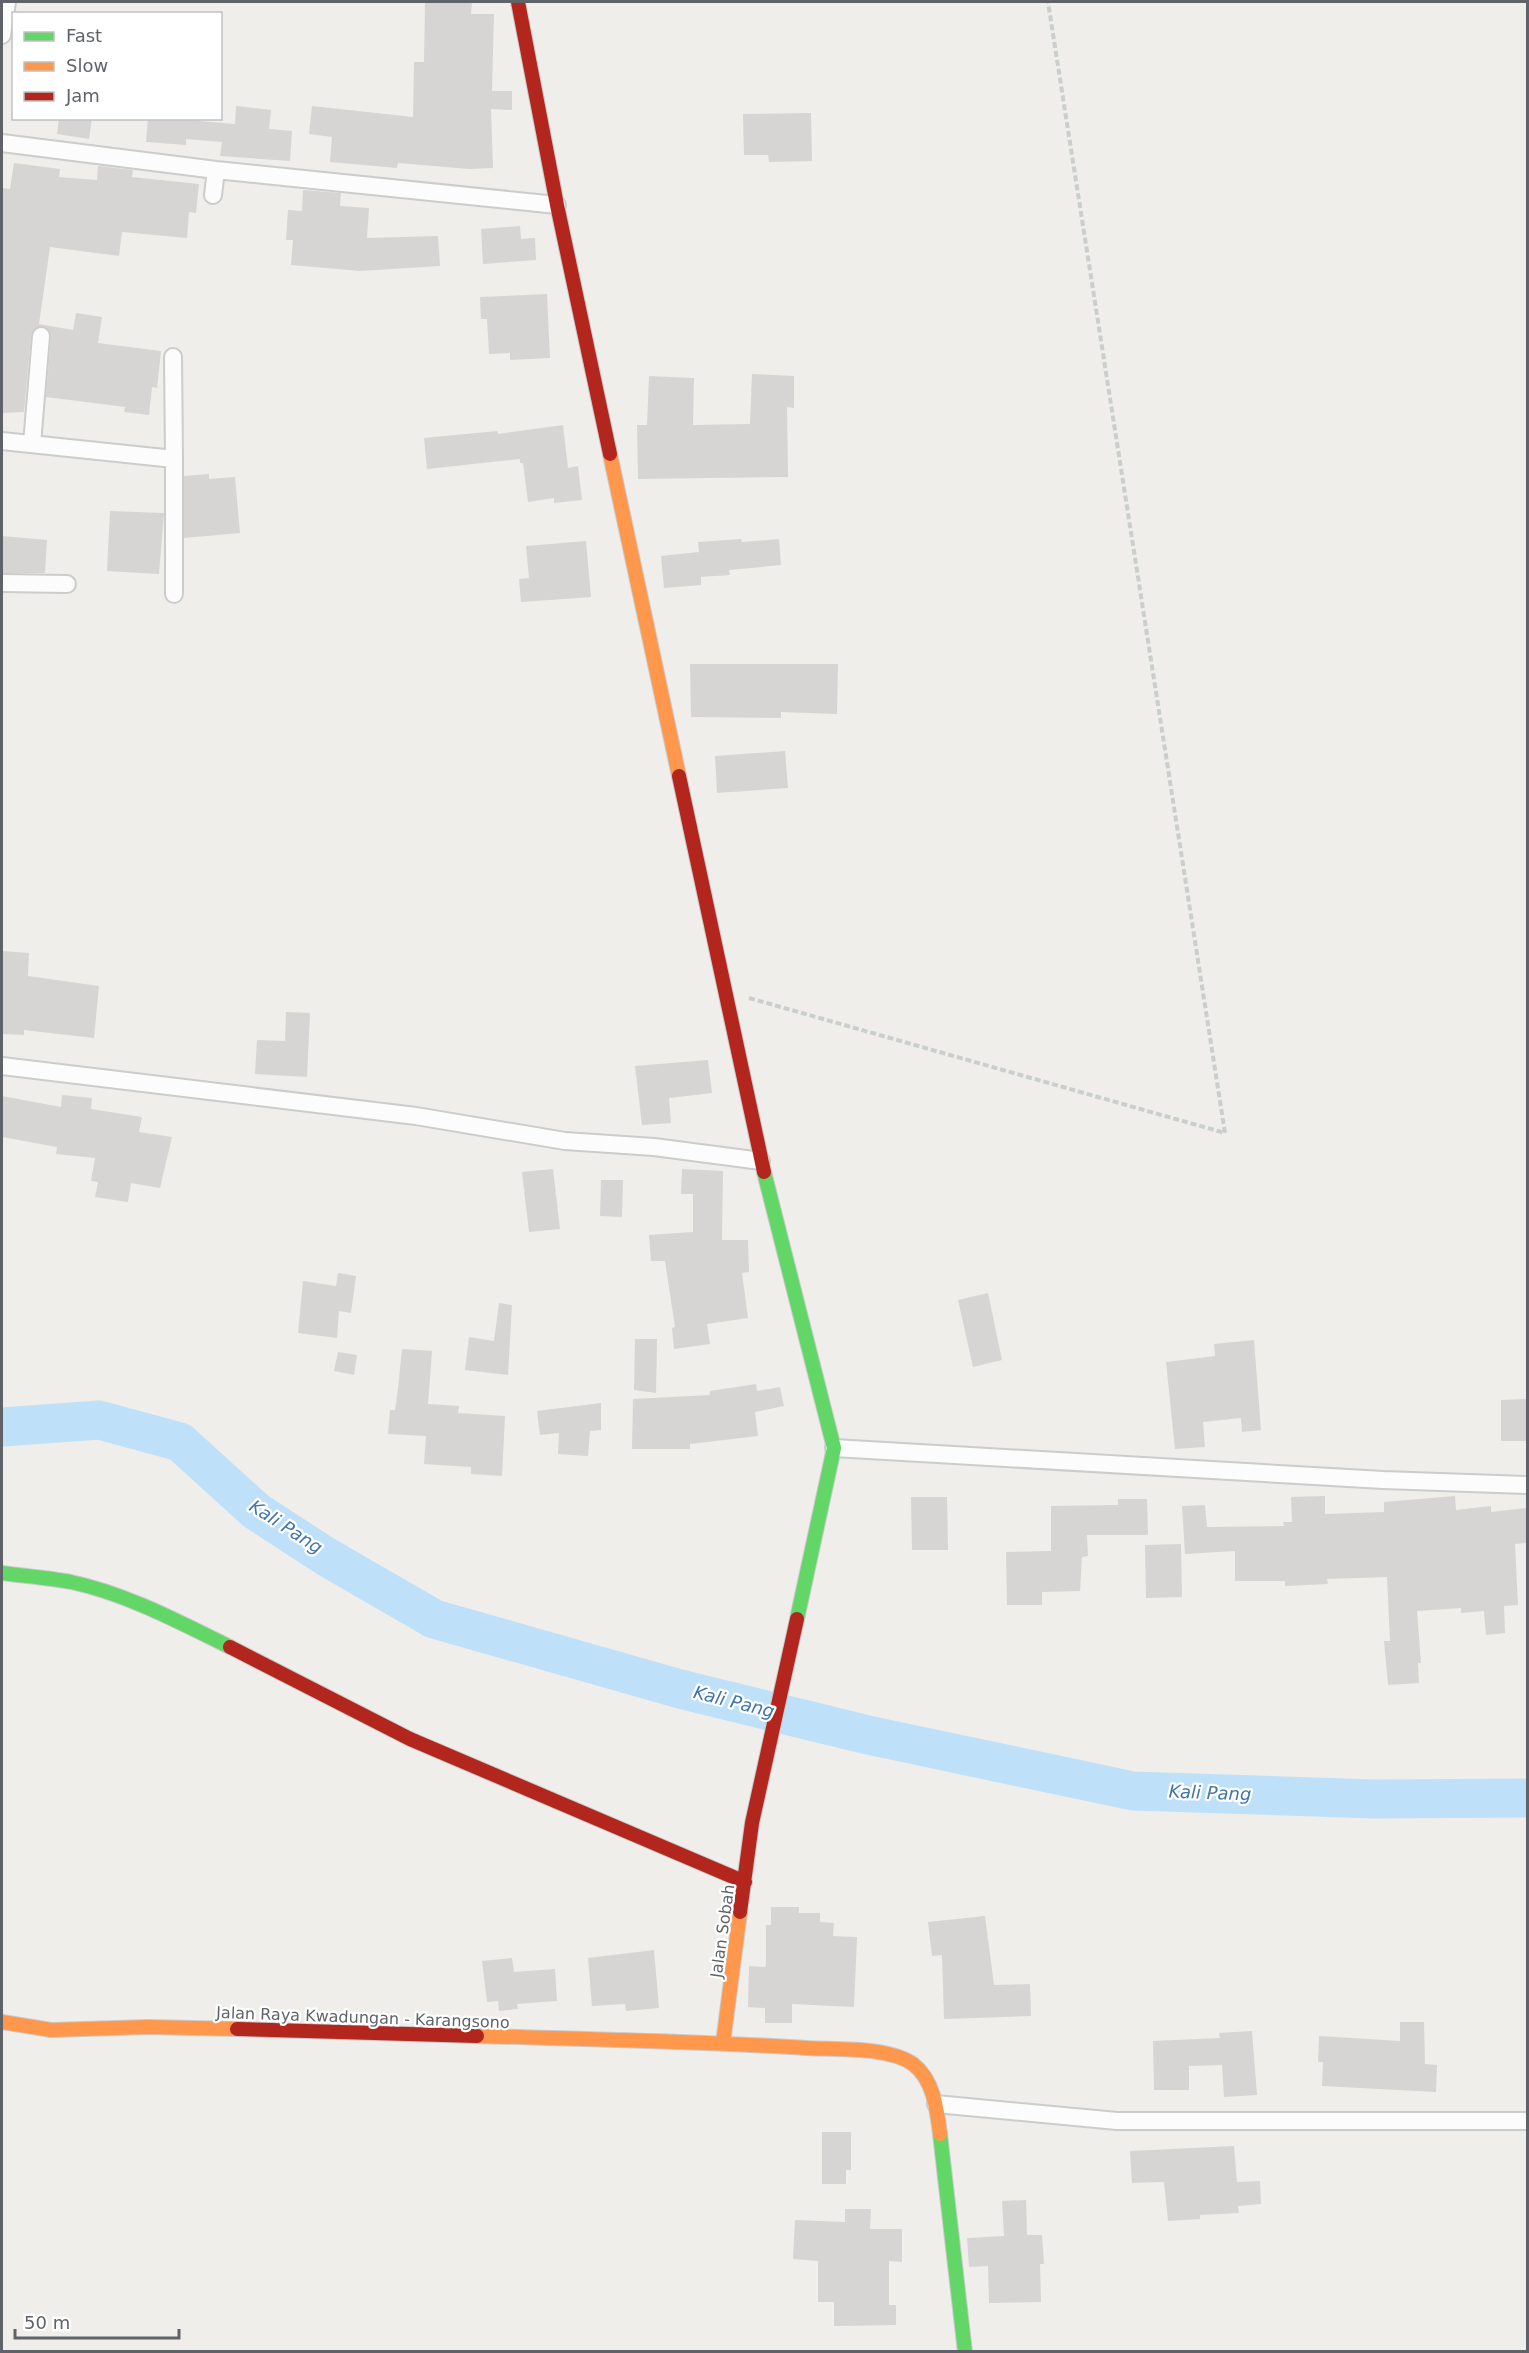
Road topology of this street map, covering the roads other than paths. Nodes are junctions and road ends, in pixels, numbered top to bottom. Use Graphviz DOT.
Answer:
graph roads {
  1 [pos="6,2"];
  2 [pos="518,2"];
  3 [pos="2,35"];
  4 [pos="2,143"];
  5 [pos="216,170"];
  6 [pos="213,195"];
  7 [pos="557,205"];
  8 [pos="41,336"];
  9 [pos="173,357"];
  10 [pos="2,441"];
  11 [pos="32,444"];
  12 [pos="174,459"];
  13 [pos="2,583"];
  14 [pos="67,584"];
  15 [pos="174,594"];
  16 [pos="2,1066"];
  17 [pos="761,1161"];
  18 [pos="834,1448"];
  19 [pos="1527,1485"];
  20 [pos="2,1573"];
  21 [pos="745,1882"];
  22 [pos="2,2022"];
  23 [pos="723,2043"];
  24 [pos="936,2104"];
  25 [pos="1527,2121"];
  26 [pos="965,2352"];
  1 -- 3 [label="street"];
  2 -- 7 [label="street"];
  4 -- 5 [label="street"];
  5 -- 6 [label="street"];
  5 -- 7 [label="street"];
  7 -- 17 [label="street"];
  8 -- 11 [label="street"];
  9 -- 12 [label="street"];
  10 -- 11 [label="street"];
  11 -- 12 [label="street"];
  12 -- 15 [label="street"];
  13 -- 14 [label="street"];
  16 -- 17 [label="street"];
  17 -- 18 [label="street"];
  18 -- 19 [label="street"];
  18 -- 21 [label="street, Jalan Sobah"];
  20 -- 21 [label="street"];
  21 -- 23 [label="street, Jalan Sobah"];
  22 -- 23 [label="street, Jalan Raya Kwadungan - Karangsono"];
  23 -- 24 [label="street, Jalan Raya Kwadungan - Karangsono"];
  24 -- 25 [label="street"];
  24 -- 26 [label="street, Jalan Raya Kwadungan - Karangsono"];
}
